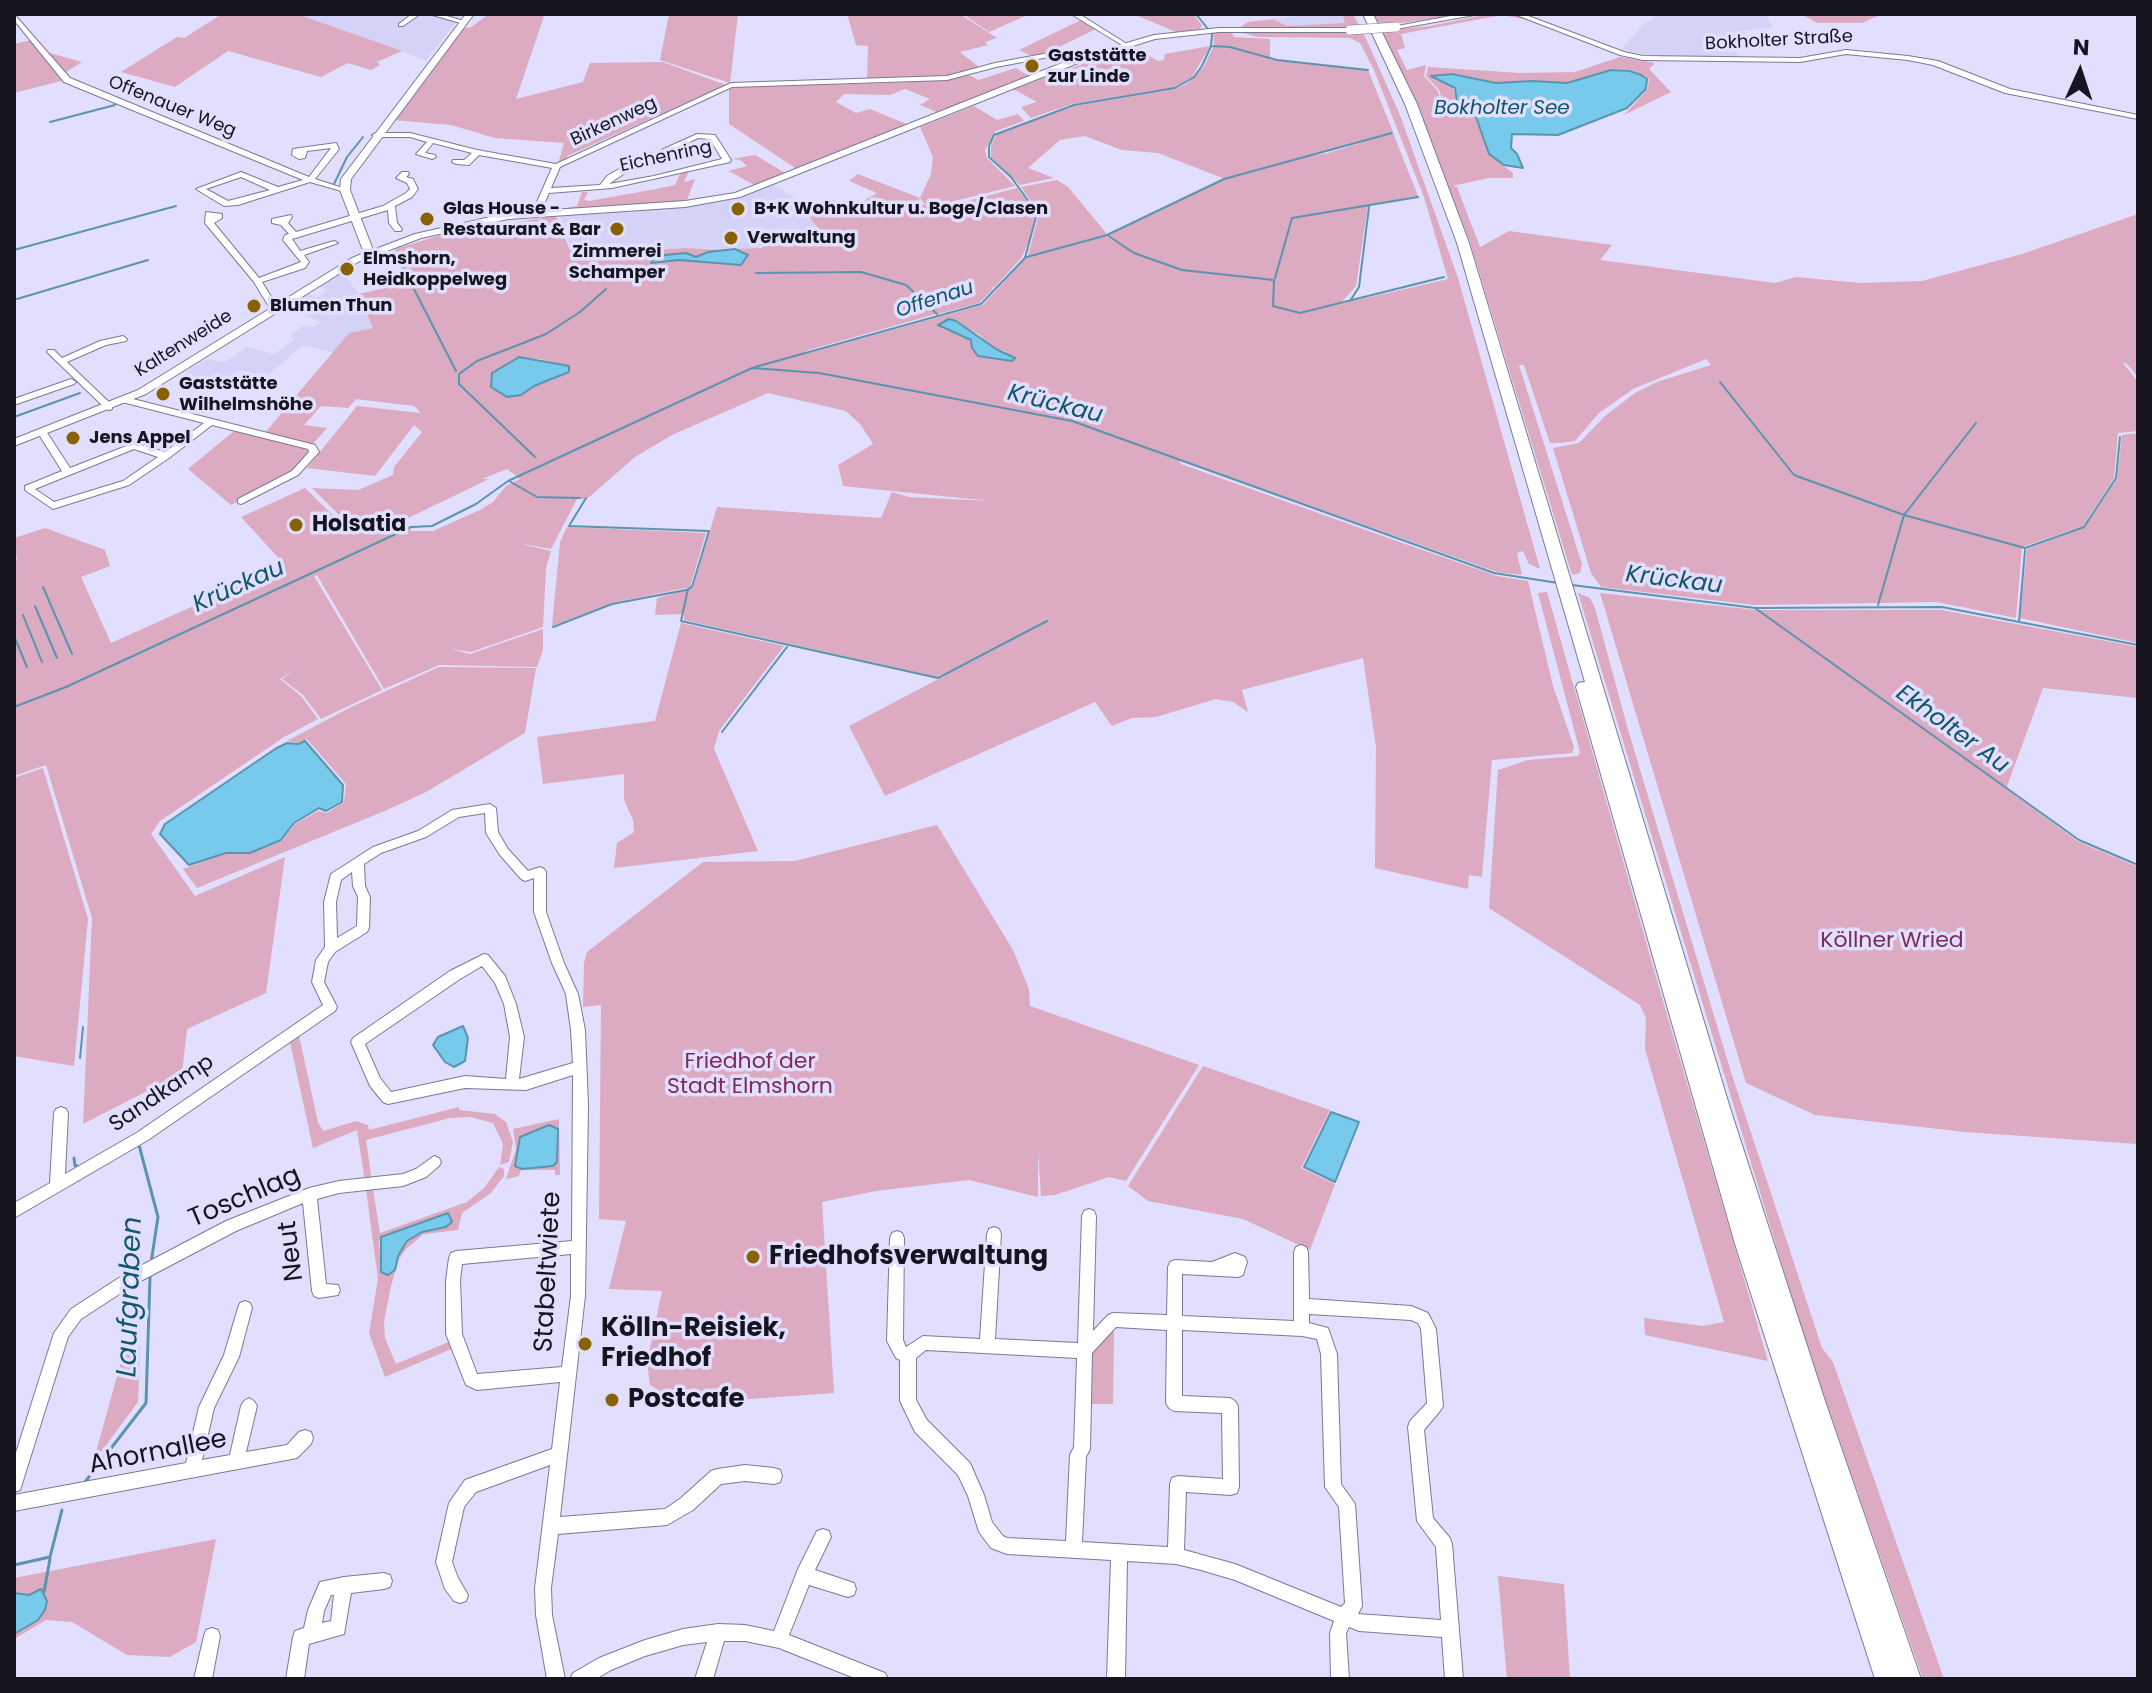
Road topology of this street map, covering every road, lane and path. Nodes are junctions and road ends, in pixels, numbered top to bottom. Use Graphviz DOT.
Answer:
graph roads {
  1 [pos="417,14"];
  2 [pos="432,14"];
  3 [pos="1074,14"];
  4 [pos="1358,14"];
  5 [pos="1368,14"];
  6 [pos="1476,14"];
  7 [pos="1517,14"];
  8 [pos="14,16"];
  9 [pos="467,18"];
  10 [pos="401,25"];
  11 [pos="1124,44"];
  12 [pos="1075,61"];
  13 [pos="2138,117"];
  14 [pos="435,125"];
  15 [pos="376,135"];
  16 [pos="429,139"];
  17 [pos="301,150"];
  18 [pos="477,152"];
  19 [pos="432,157"];
  20 [pos="456,162"];
  21 [pos="557,166"];
  22 [pos="405,174"];
  23 [pos="310,180"];
  24 [pos="603,187"];
  25 [pos="277,190"];
  26 [pos="345,190"];
  27 [pos="545,191"];
  28 [pos="391,205"];
  29 [pos="536,213"];
  30 [pos="357,219"];
  31 [pos="209,223"];
  32 [pos="284,223"];
  33 [pos="398,229"];
  34 [pos="293,234"];
  35 [pos="334,243"];
  36 [pos="374,251"];
  37 [pos="298,254"];
  38 [pos="257,281"];
  39 [pos="274,308"];
  40 [pos="123,339"];
  41 [pos="51,352"];
  42 [pos="62,361"];
  43 [pos="71,382"];
  44 [pos="125,400"];
  45 [pos="14,402"];
  46 [pos="109,407"];
  47 [pos="209,423"];
  48 [pos="43,433"];
  49 [pos="14,443"];
  50 [pos="166,456"];
  51 [pos="68,472"];
  52 [pos="241,501"];
  53 [pos="1554,560"];
  54 [pos="1564,598"];
  55 [pos="358,863"];
  56 [pos="331,948"];
  57 [pos="579,1067"];
  58 [pos="512,1085"];
  59 [pos="61,1113"];
  60 [pos="434,1162"];
  61 [pos="57,1186"];
  62 [pos="309,1194"];
  63 [pos="14,1211"];
  64 [pos="1089,1216"];
  65 [pos="994,1234"];
  66 [pos="897,1238"];
  67 [pos="578,1247"];
  68 [pos="1301,1252"];
  69 [pos="1212,1269"];
  70 [pos="333,1290"];
  71 [pos="1302,1306"];
  72 [pos="245,1308"];
  73 [pos="1323,1308"];
  74 [pos="1174,1323"];
  75 [pos="1302,1329"];
  76 [pos="1323,1333"];
  77 [pos="987,1346"];
  78 [pos="1084,1351"];
  79 [pos="908,1355"];
  80 [pos="569,1374"];
  81 [pos="249,1406"];
  82 [pos="305,1438"];
  83 [pos="559,1454"];
  84 [pos="236,1462"];
  85 [pos="192,1470"];
  86 [pos="774,1476"];
  87 [pos="14,1484"];
  88 [pos="14,1503"];
  89 [pos="550,1526"];
  90 [pos="823,1537"];
  91 [pos="1074,1549"];
  92 [pos="1119,1552"];
  93 [pos="1176,1556"];
  94 [pos="804,1575"];
  95 [pos="384,1581"];
  96 [pos="344,1585"];
  97 [pos="848,1589"];
  98 [pos="460,1595"];
  99 [pos="1344,1616"];
  100 [pos="1450,1629"];
  101 [pos="718,1632"];
  102 [pos="312,1633"];
  103 [pos="212,1636"];
  104 [pos="779,1640"];
  105 [pos="203,1679"];
  106 [pos="295,1679"];
  107 [pos="556,1679"];
  108 [pos="579,1679"];
  109 [pos="704,1679"];
  110 [pos="879,1679"];
  111 [pos="1116,1679"];
  112 [pos="1340,1679"];
  113 [pos="1454,1679"];
  114 [pos="1888,1679"];
  115 [pos="1908,1679"];
  1 -- 10 [label="street"];
  2 -- 9 [label="street"];
  3 -- 11 [label="street"];
  4 -- 53 [label="highway"];
  5 -- 53 [label="highway"];
  6 -- 11 [label="main road, bridge"];
  7 -- 13 [label="street, Bokholter Straße"];
  8 -- 23 [label="street, Offenauer Weg"];
  9 -- 15 [label="main road"];
  11 -- 12 [label="main road"];
  12 -- 21 [label="street, Birkenweg"];
  12 -- 29 [label="main road"];
  14 -- 16 [label="street"];
  15 -- 16 [label="street"];
  15 -- 26 [label="main road"];
  16 -- 18 [label="street"];
  16 -- 19 [label="street"];
  17 -- 23 [label="street"];
  18 -- 20 [label="street"];
  18 -- 21 [label="street"];
  21 -- 27 [label="street, Birkenweg"];
  22 -- 28 [label="street"];
  23 -- 25 [label="street"];
  23 -- 26 [label="street, Offenauer Weg"];
  24 -- 24 [label="street, Eichenring"];
  24 -- 27 [label="street, Eichenring"];
  25 -- 25 [label="street"];
  26 -- 30 [label="main road"];
  27 -- 29 [label="street, Birkenweg"];
  28 -- 30 [label="street"];
  28 -- 33 [label="street"];
  29 -- 36 [label="main road, Kaltenweide"];
  30 -- 34 [label="street"];
  30 -- 36 [label="main road"];
  31 -- 38 [label="street"];
  32 -- 34 [label="street"];
  34 -- 37 [label="street"];
  35 -- 37 [label="street"];
  36 -- 39 [label="main road, Kaltenweide"];
  37 -- 38 [label="street"];
  38 -- 39 [label="street"];
  39 -- 44 [label="main road, Kaltenweide"];
  40 -- 42 [label="street"];
  41 -- 42 [label="street"];
  42 -- 46 [label="street"];
  43 -- 45 [label="street"];
  44 -- 46 [label="main road, Kaltenweide"];
  44 -- 47 [label="street, Kaltenweide"];
  46 -- 48 [label="main road, Kaltenweide"];
  47 -- 50 [label="street"];
  47 -- 52 [label="street, Kaltenweide"];
  48 -- 49 [label="main road, Kaltenweide"];
  48 -- 51 [label="street"];
  50 -- 51 [label="street"];
  50 -- 51 [label="street"];
  53 -- 54 [label="highway"];
  54 -- 114 [label="highway"];
  54 -- 115 [label="highway"];
  55 -- 56 [label="street"];
  55 -- 56 [label="street"];
  55 -- 57 [label="street, Stabeltwiete"];
  56 -- 61 [label="street, Sandkamp"];
  57 -- 58 [label="street"];
  57 -- 67 [label="street, Stabeltwiete"];
  58 -- 58 [label="street"];
  59 -- 61 [label="street"];
  60 -- 62 [label="street, Toschlag"];
  61 -- 63 [label="street, Sandkamp"];
  62 -- 70 [label="street, Neut"];
  62 -- 87 [label="street, Toschlag"];
  64 -- 78 [label="street"];
  65 -- 77 [label="street"];
  66 -- 79 [label="street"];
  67 -- 80 [label="street, Stabeltwiete"];
  67 -- 80 [label="street"];
  68 -- 71 [label="street"];
  69 -- 74 [label="street"];
  71 -- 73 [label="street"];
  71 -- 75 [label="street"];
  72 -- 85 [label="street"];
  73 -- 76 [label="street"];
  73 -- 100 [label="street"];
  74 -- 75 [label="street"];
  74 -- 78 [label="street"];
  74 -- 93 [label="street"];
  75 -- 76 [label="street"];
  76 -- 99 [label="street"];
  77 -- 78 [label="street"];
  77 -- 79 [label="street"];
  78 -- 91 [label="street"];
  79 -- 91 [label="street"];
  80 -- 83 [label="street, Stabeltwiete"];
  81 -- 84 [label="street"];
  82 -- 84 [label="street, Ahornallee"];
  83 -- 89 [label="street, Stabeltwiete"];
  83 -- 98 [label="street"];
  84 -- 85 [label="street, Ahornallee"];
  85 -- 88 [label="street, Ahornallee"];
  86 -- 89 [label="street"];
  89 -- 107 [label="street, Stabeltwiete"];
  90 -- 94 [label="street"];
  91 -- 92 [label="street"];
  92 -- 93 [label="street"];
  92 -- 111 [label="street"];
  93 -- 99 [label="street"];
  94 -- 97 [label="street"];
  94 -- 104 [label="street"];
  95 -- 96 [label="street"];
  96 -- 102 [label="street"];
  96 -- 102 [label="street"];
  99 -- 100 [label="street"];
  99 -- 112 [label="street"];
  100 -- 113 [label="street"];
  101 -- 104 [label="street"];
  101 -- 108 [label="street"];
  101 -- 109 [label="street"];
  102 -- 106 [label="street"];
  103 -- 105 [label="street"];
  104 -- 110 [label="street"];
}
